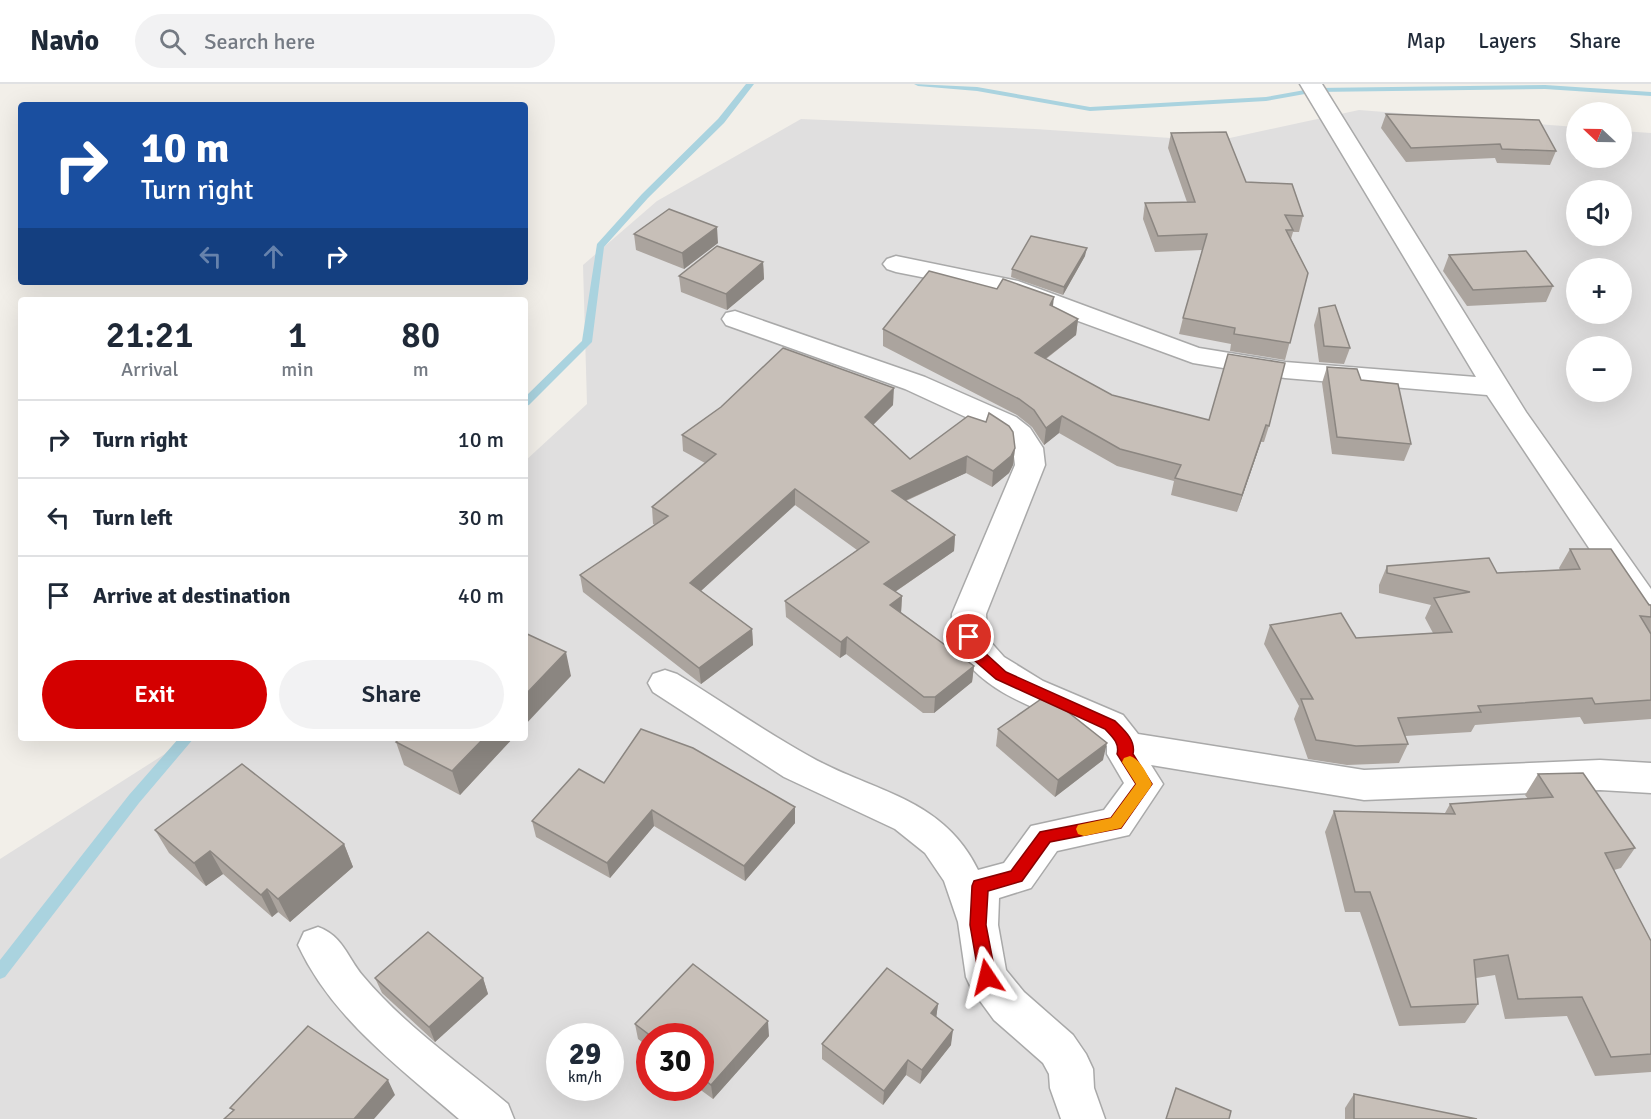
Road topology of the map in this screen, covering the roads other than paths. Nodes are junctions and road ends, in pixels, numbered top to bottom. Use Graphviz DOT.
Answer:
graph roads {
  1 [pos="1311,84"];
  2 [pos="896,264"];
  3 [pos="735,319"];
  4 [pos="1496,387"];
  5 [pos="1651,614"];
  6 [pos="665,683"];
  7 [pos="1126,747"];
  8 [pos="1651,777"];
  9 [pos="978,925"];
  10 [pos="318,945"];
  11 [pos="492,1119"];
  12 [pos="1083,1119"];
  1 -- 4 [label="street"];
  2 -- 4 [label="street"];
  3 -- 7 [label="street"];
  4 -- 5 [label="street"];
  6 -- 9 [label="street"];
  7 -- 8 [label="street"];
  7 -- 9 [label="street"];
  9 -- 12 [label="street"];
  10 -- 11 [label="street"];
}
